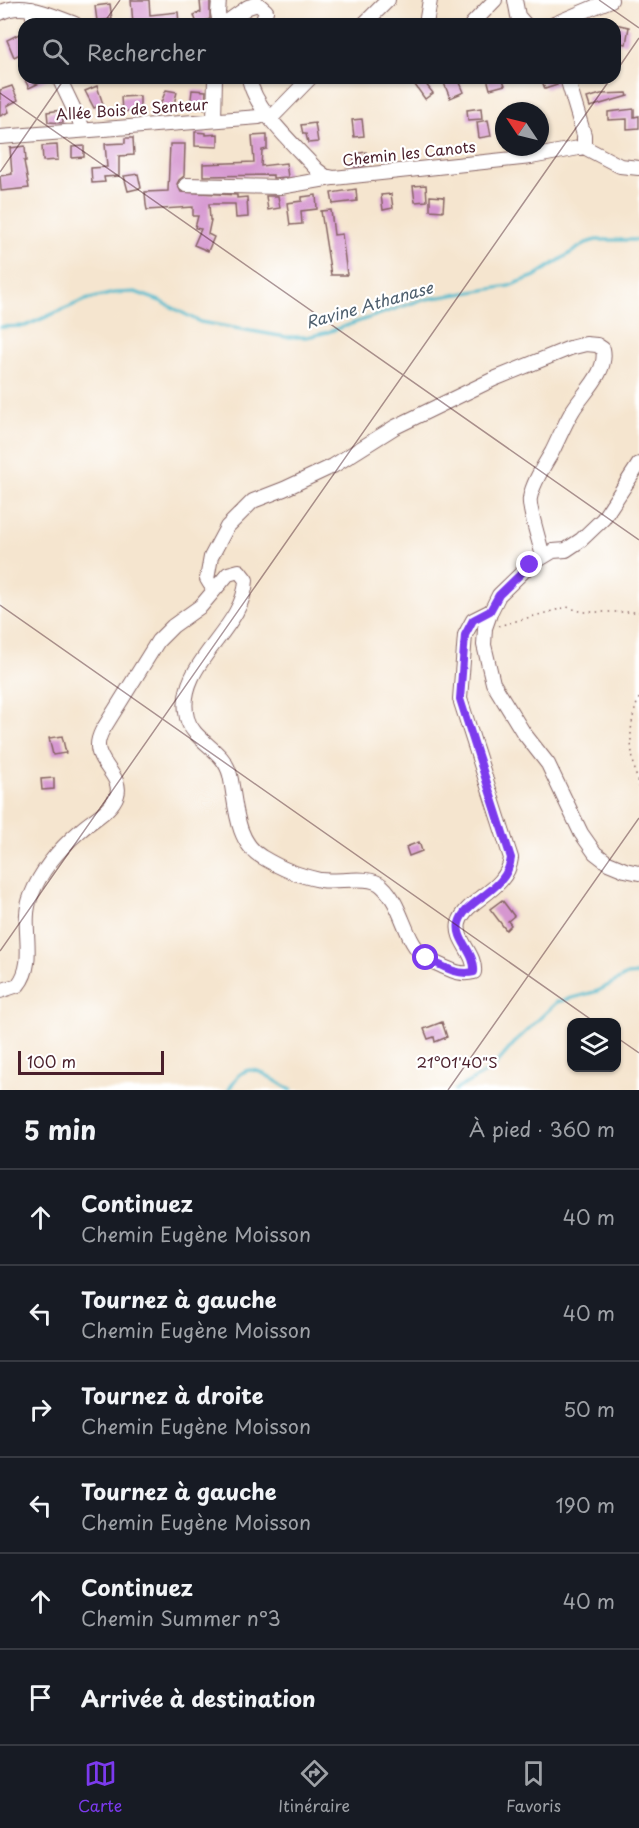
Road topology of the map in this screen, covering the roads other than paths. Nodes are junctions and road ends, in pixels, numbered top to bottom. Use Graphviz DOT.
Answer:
graph roads {
  1 [pos="219,0"];
  2 [pos="388,0"];
  3 [pos="430,0"];
  4 [pos="495,0"];
  5 [pos="515,0"];
  6 [pos="611,0"];
  7 [pos="262,2"];
  8 [pos="1,8"];
  9 [pos="32,9"];
  10 [pos="33,18"];
  11 [pos="58,18"];
  12 [pos="220,18"];
  13 [pos="231,18"];
  14 [pos="264,18"];
  15 [pos="370,18"];
  16 [pos="427,18"];
  17 [pos="478,18"];
  18 [pos="520,18"];
  19 [pos="568,18"];
  20 [pos="62,84"];
  21 [pos="216,84"];
  22 [pos="251,84"];
  23 [pos="303,84"];
  24 [pos="569,84"];
  25 [pos="268,116"];
  26 [pos="214,120"];
  27 [pos="81,129"];
  28 [pos="0,136"];
  29 [pos="584,147"];
  30 [pos="639,168"];
  31 [pos="334,178"];
  32 [pos="186,185"];
  33 [pos="639,464"];
  34 [pos="543,557"];
  35 [pos="216,587"];
  36 [pos="490,611"];
  37 [pos="639,873"];
  38 [pos="0,991"];
  1 -- 12 [label="street"];
  2 -- 15 [label="street"];
  3 -- 16 [label="street"];
  4 -- 17 [label="street"];
  5 -- 18 [label="street"];
  6 -- 19 [label="street"];
  7 -- 13 [label="street"];
  7 -- 14 [label="street"];
  8 -- 9 [label="street"];
  9 -- 10 [label="street"];
  9 -- 11 [label="street"];
  20 -- 27 [label="street"];
  21 -- 26 [label="street"];
  22 -- 25 [label="street, Chemin les Canots"];
  23 -- 25 [label="street"];
  24 -- 29 [label="street"];
  25 -- 26 [label="street, Allée Bois de Senteur"];
  25 -- 31 [label="street, Chemin les Canots"];
  26 -- 27 [label="street, Allée Bois de Senteur"];
  27 -- 28 [label="street, Allée Bois de Senteur"];
  29 -- 30 [label="street"];
  29 -- 31 [label="street, Chemin les Canots"];
  31 -- 32 [label="street"];
  33 -- 34 [label="street"];
  34 -- 35 [label="street"];
  34 -- 36 [label="street"];
  35 -- 36 [label="street"];
  35 -- 38 [label="street"];
  36 -- 37 [label="street"];
}
